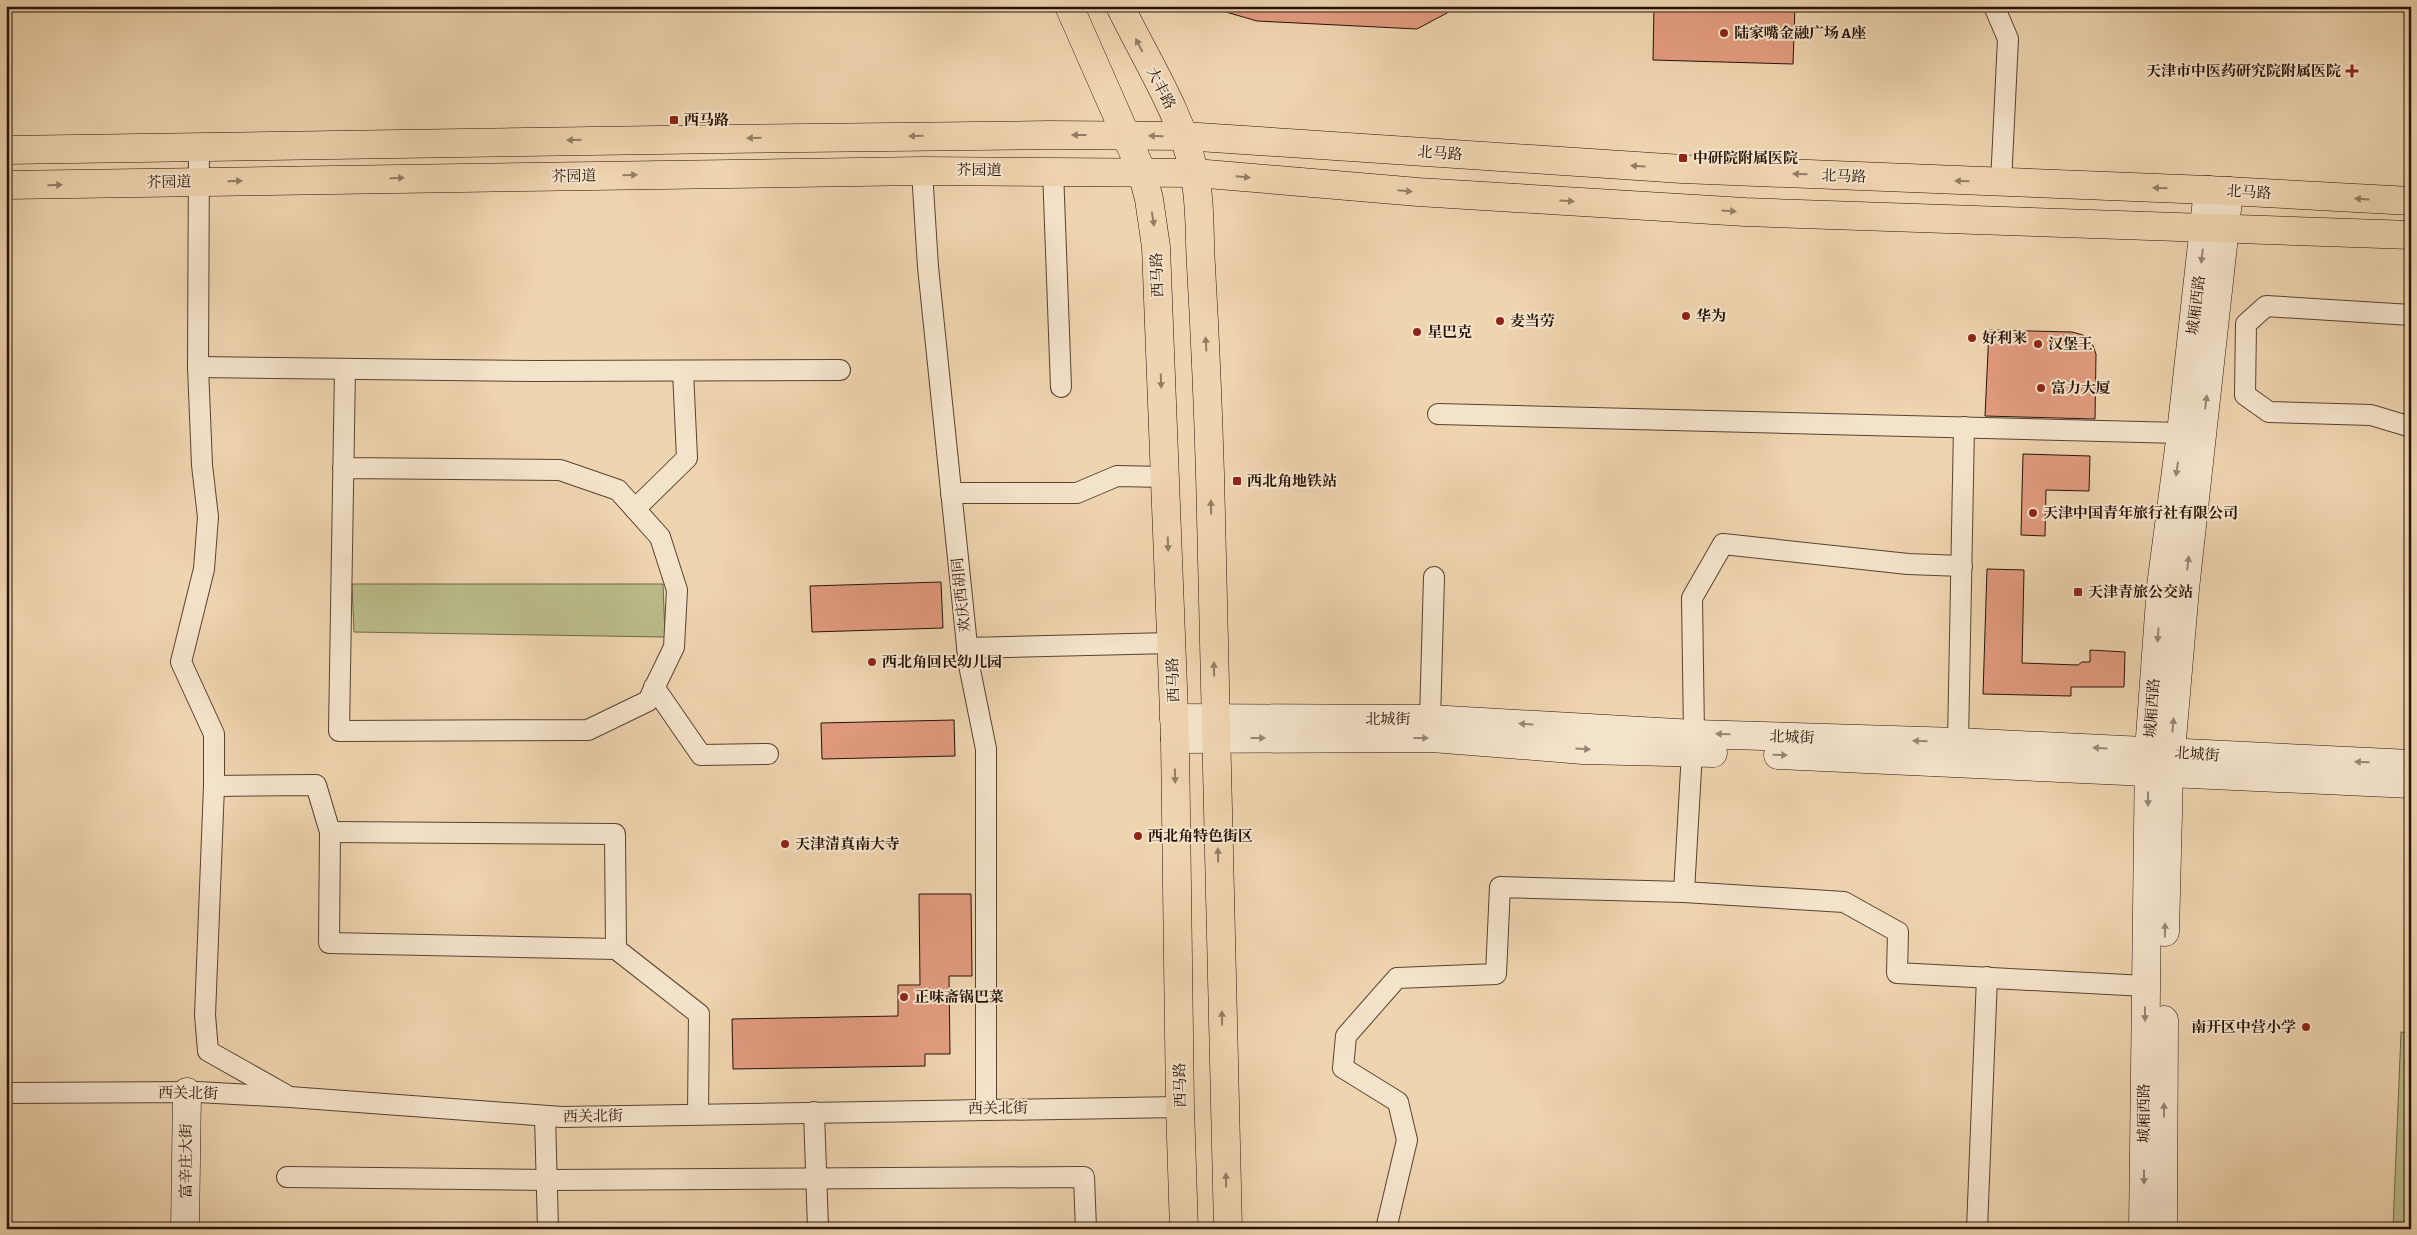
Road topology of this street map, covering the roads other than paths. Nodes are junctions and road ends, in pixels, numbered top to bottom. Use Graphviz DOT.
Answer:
graph roads {
  1 [pos="1069,6"];
  2 [pos="1120,6"];
  3 [pos="1994,6"];
  4 [pos="1128,135"];
  5 [pos="1183,136"];
  6 [pos="199,146"];
  7 [pos="6,150"];
  8 [pos="1053,170"];
  9 [pos="922,171"];
  10 [pos="1142,172"];
  11 [pos="1194,173"];
  12 [pos="199,181"];
  13 [pos="2001,183"];
  14 [pos="6,186"];
  15 [pos="2218,191"];
  16 [pos="2411,201"];
  17 [pos="2216,229"];
  18 [pos="2411,235"];
  19 [pos="2411,315"];
  20 [pos="198,367"];
  21 [pos="345,369"];
  22 [pos="840,370"];
  23 [pos="683,371"];
  24 [pos="1062,387"];
  25 [pos="1438,414"];
  26 [pos="1964,427"];
  27 [pos="2411,427"];
  28 [pos="2182,433"];
  29 [pos="343,468"];
  30 [pos="1165,477"];
  31 [pos="951,493"];
  32 [pos="635,509"];
  33 [pos="1962,566"];
  34 [pos="1434,577"];
  35 [pos="1171,643"];
  36 [pos="967,648"];
  37 [pos="654,687"];
  38 [pos="1430,719"];
  39 [pos="1215,728"];
  40 [pos="1174,729"];
  41 [pos="1958,742"];
  42 [pos="1693,743"];
  43 [pos="768,754"];
  44 [pos="2159,762"];
  45 [pos="2411,764"];
  46 [pos="2411,784"];
  47 [pos="214,786"];
  48 [pos="330,832"];
  49 [pos="1684,892"];
  50 [pos="616,949"];
  51 [pos="1987,977"];
  52 [pos="2145,986"];
  53 [pos="186,1092"];
  54 [pos="6,1093"];
  55 [pos="290,1097"];
  56 [pos="1180,1106"];
  57 [pos="986,1108"];
  58 [pos="814,1112"];
  59 [pos="698,1114"];
  60 [pos="545,1116"];
  61 [pos="287,1177"];
  62 [pos="546,1180"];
  63 [pos="816,1180"];
  64 [pos="186,1229"];
  65 [pos="548,1229"];
  66 [pos="818,1229"];
  67 [pos="1086,1229"];
  68 [pos="1184,1229"];
  69 [pos="1228,1229"];
  70 [pos="1386,1229"];
  71 [pos="1977,1229"];
  72 [pos="2143,1229"];
  73 [pos="2163,1229"];
  1 -- 4 [label="main road"];
  5 -- 2 [label="main road, 大丰路, one-way"];
  3 -- 13 [label="street"];
  5 -- 4 [label="main road, 北马路, one-way"];
  4 -- 6 [label="main road, one-way"];
  4 -- 10 [label="main road, 西马路"];
  5 -- 11 [label="main road, 大丰路"];
  13 -- 5 [label="main road, 北马路, one-way"];
  6 -- 7 [label="main road"];
  6 -- 12 [label="street"];
  8 -- 9 [label="main road, 芥园道"];
  8 -- 10 [label="main road, 芥园道"];
  8 -- 24 [label="street"];
  12 -- 9 [label="main road, 芥园道, one-way"];
  9 -- 31 [label="street, 欢庆西胡同"];
  10 -- 11 [label="main road"];
  10 -- 30 [label="main road, 西马路, one-way"];
  11 -- 17 [label="main road, one-way"];
  39 -- 11 [label="main road, one-way"];
  14 -- 12 [label="main road, 芥园道, one-way"];
  12 -- 20 [label="street"];
  15 -- 13 [label="main road, 北马路, one-way"];
  16 -- 15 [label="main road, 北马路, one-way"];
  15 -- 17 [label="street, 城厢西路"];
  17 -- 18 [label="main road"];
  17 -- 28 [label="street, 城厢西路, one-way"];
  44 -- 17 [label="street, 城厢西路, one-way"];
  19 -- 27 [label="street"];
  20 -- 21 [label="street"];
  20 -- 47 [label="street"];
  21 -- 23 [label="street"];
  21 -- 29 [label="street"];
  22 -- 23 [label="street"];
  23 -- 32 [label="street"];
  25 -- 26 [label="street"];
  26 -- 28 [label="street"];
  26 -- 33 [label="street"];
  28 -- 44 [label="street, 城厢西路, one-way"];
  29 -- 32 [label="street"];
  29 -- 37 [label="street"];
  30 -- 31 [label="street"];
  30 -- 35 [label="main road, 西马路, one-way"];
  31 -- 36 [label="street, 欢庆西胡同"];
  32 -- 37 [label="street"];
  33 -- 41 [label="street"];
  33 -- 42 [label="street"];
  34 -- 38 [label="street"];
  35 -- 36 [label="street"];
  35 -- 40 [label="main road, 西马路"];
  36 -- 57 [label="street, 欢庆西胡同"];
  37 -- 43 [label="street"];
  38 -- 39 [label="street, 北城街"];
  42 -- 38 [label="street, 北城街, one-way"];
  39 -- 40 [label="street, 北城街"];
  39 -- 42 [label="street, 北城街, one-way"];
  69 -- 39 [label="main road, one-way"];
  40 -- 56 [label="main road, 西马路, one-way"];
  41 -- 42 [label="street, 北城街, one-way"];
  44 -- 41 [label="street, 北城街, one-way"];
  42 -- 44 [label="street, 北城街, one-way"];
  42 -- 49 [label="street"];
  45 -- 44 [label="street, 北城街, one-way"];
  44 -- 46 [label="street, 北城街"];
  44 -- 52 [label="street, 城厢西路, one-way"];
  73 -- 44 [label="street, 城厢西路, one-way"];
  47 -- 48 [label="street"];
  47 -- 55 [label="street"];
  48 -- 50 [label="street"];
  48 -- 50 [label="street"];
  49 -- 51 [label="street"];
  49 -- 70 [label="street"];
  50 -- 59 [label="street"];
  51 -- 52 [label="street"];
  51 -- 71 [label="street"];
  52 -- 72 [label="street, 城厢西路, one-way"];
  53 -- 54 [label="street, 西关北街"];
  53 -- 55 [label="street, 西关北街"];
  53 -- 64 [label="street, 富辛庄大街"];
  55 -- 60 [label="street, 西关北街"];
  56 -- 57 [label="street, 西关北街"];
  56 -- 68 [label="main road, 西马路"];
  57 -- 58 [label="street, 西关北街"];
  58 -- 59 [label="street, 西关北街"];
  58 -- 63 [label="street"];
  59 -- 60 [label="street, 西关北街"];
  60 -- 62 [label="street"];
  61 -- 62 [label="street"];
  62 -- 63 [label="street"];
  62 -- 65 [label="street"];
  63 -- 66 [label="street"];
  63 -- 67 [label="street"];
}
